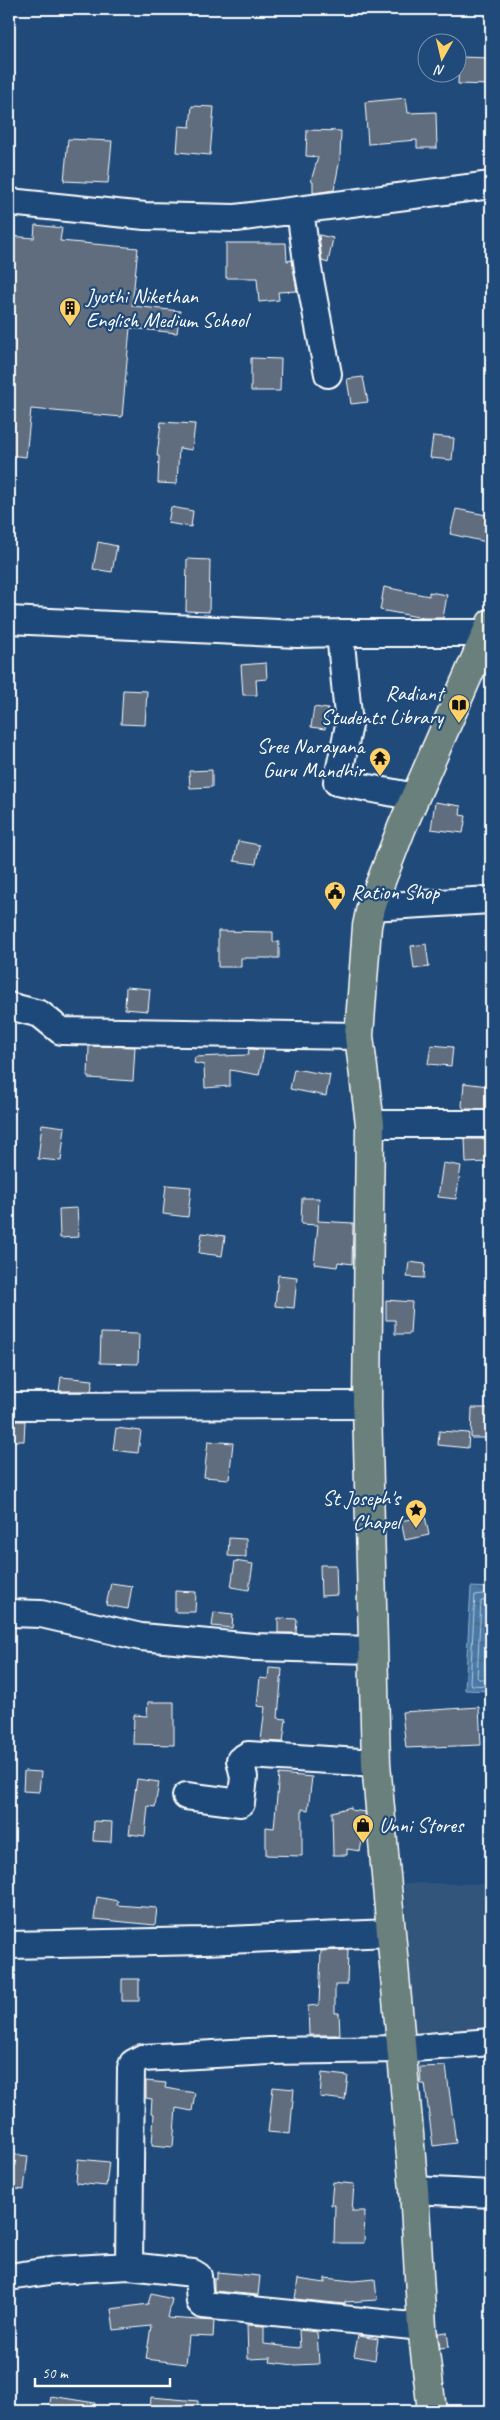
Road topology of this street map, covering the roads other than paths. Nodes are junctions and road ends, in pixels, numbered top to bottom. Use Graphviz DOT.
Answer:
graph roads {
  1 [pos="491,185"];
  2 [pos="9,202"];
  3 [pos="300,210"];
  4 [pos="328,374"];
  5 [pos="9,620"];
  6 [pos="490,629"];
  7 [pos="340,633"];
  8 [pos="415,797"];
  9 [pos="491,900"];
  10 [pos="371,907"];
  11 [pos="9,1006"];
  12 [pos="360,1036"];
  13 [pos="370,1124"];
  14 [pos="491,1124"];
  15 [pos="367,1405"];
  16 [pos="9,1406"];
  17 [pos="9,1613"];
  18 [pos="373,1650"];
  19 [pos="376,1763"];
  20 [pos="186,1796"];
  21 [pos="390,1933"];
  22 [pos="9,1945"];
  23 [pos="491,2042"];
  24 [pos="401,2049"];
  25 [pos="414,2190"];
  26 [pos="491,2194"];
  27 [pos="129,2266"];
  28 [pos="9,2277"];
  29 [pos="422,2327"];
  30 [pos="432,2411"];
  1 -- 3 [label="street"];
  2 -- 3 [label="street"];
  3 -- 4 [label="street"];
  5 -- 7 [label="street"];
  6 -- 7 [label="street"];
  6 -- 8 [label="main road"];
  7 -- 8 [label="street"];
  8 -- 10 [label="main road"];
  9 -- 10 [label="street"];
  10 -- 12 [label="main road"];
  11 -- 12 [label="street"];
  12 -- 13 [label="main road"];
  13 -- 14 [label="street"];
  13 -- 15 [label="main road"];
  15 -- 16 [label="street"];
  15 -- 18 [label="main road"];
  17 -- 18 [label="street"];
  18 -- 19 [label="main road"];
  19 -- 20 [label="street"];
  19 -- 21 [label="main road"];
  21 -- 22 [label="street"];
  21 -- 24 [label="main road"];
  23 -- 24 [label="street"];
  24 -- 25 [label="main road"];
  24 -- 27 [label="street"];
  25 -- 26 [label="street"];
  25 -- 29 [label="main road"];
  27 -- 28 [label="street"];
  27 -- 29 [label="street"];
  29 -- 30 [label="main road"];
}
